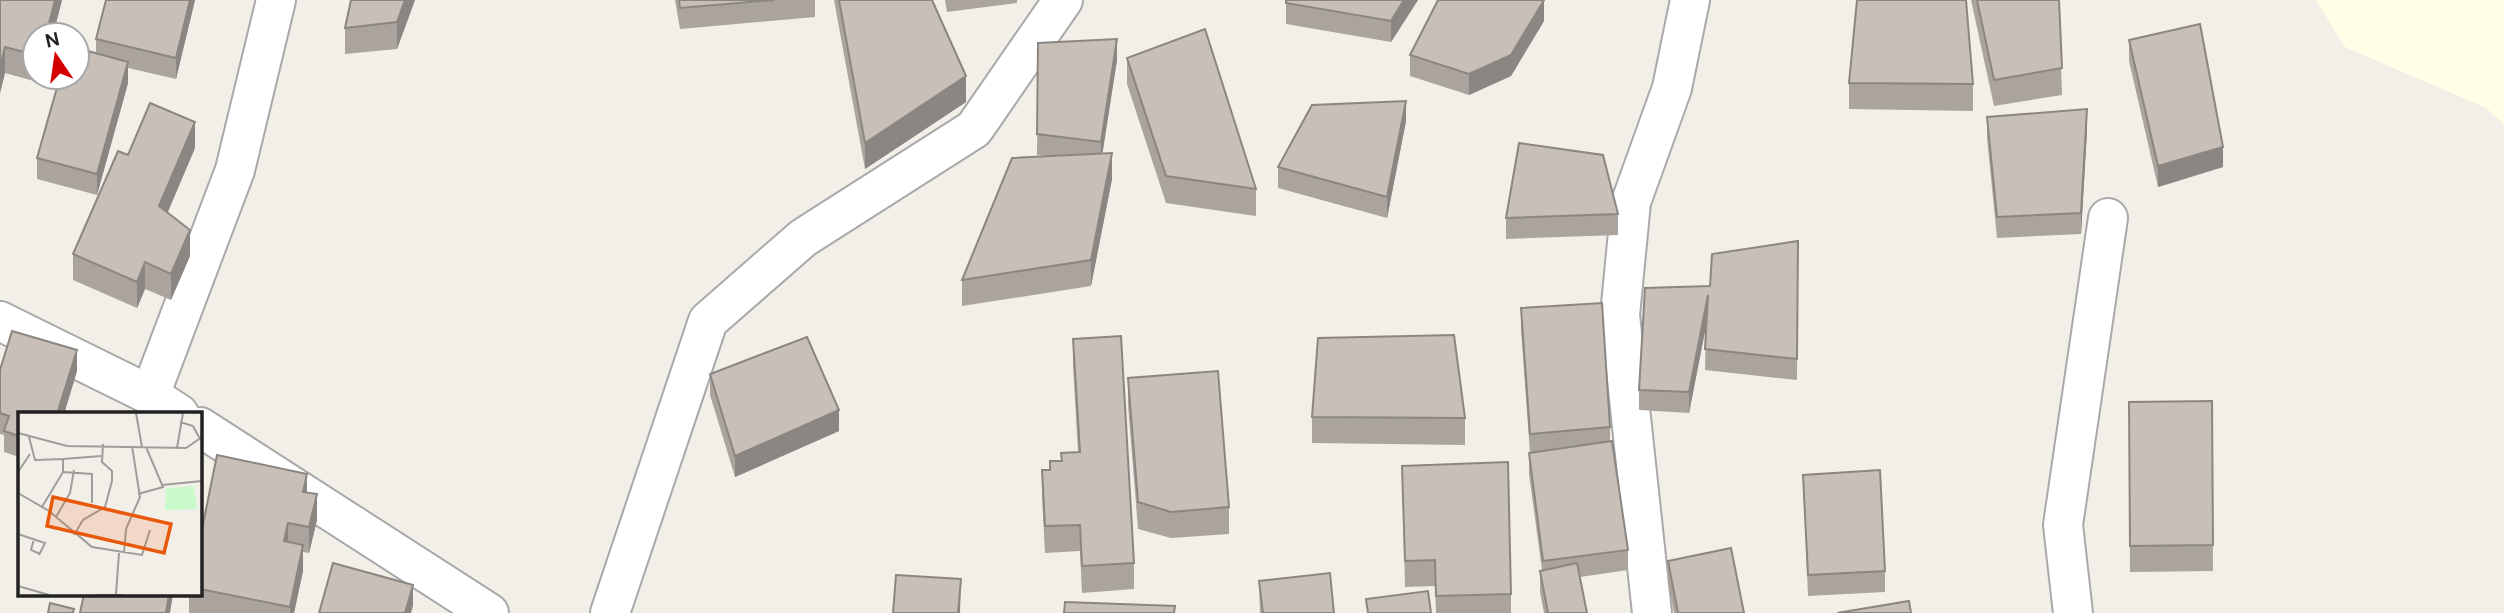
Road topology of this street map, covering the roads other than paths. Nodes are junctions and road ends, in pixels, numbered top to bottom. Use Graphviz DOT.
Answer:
graph roads {
  1 [pos="276,0"];
  2 [pos="1063,0"];
  3 [pos="1690,0"];
  4 [pos="2108,218"];
  5 [pos="0,321"];
  6 [pos="165,404"];
  7 [pos="201,428"];
  8 [pos="489,613"];
  9 [pos="610,613"];
  10 [pos="1652,613"];
  11 [pos="2073,613"];
  1 -- 6 [label="street"];
  2 -- 9 [label="street"];
  3 -- 10 [label="street"];
  4 -- 11 [label="street"];
  5 -- 6 [label="street"];
  7 -- 8 [label="street"];
}
